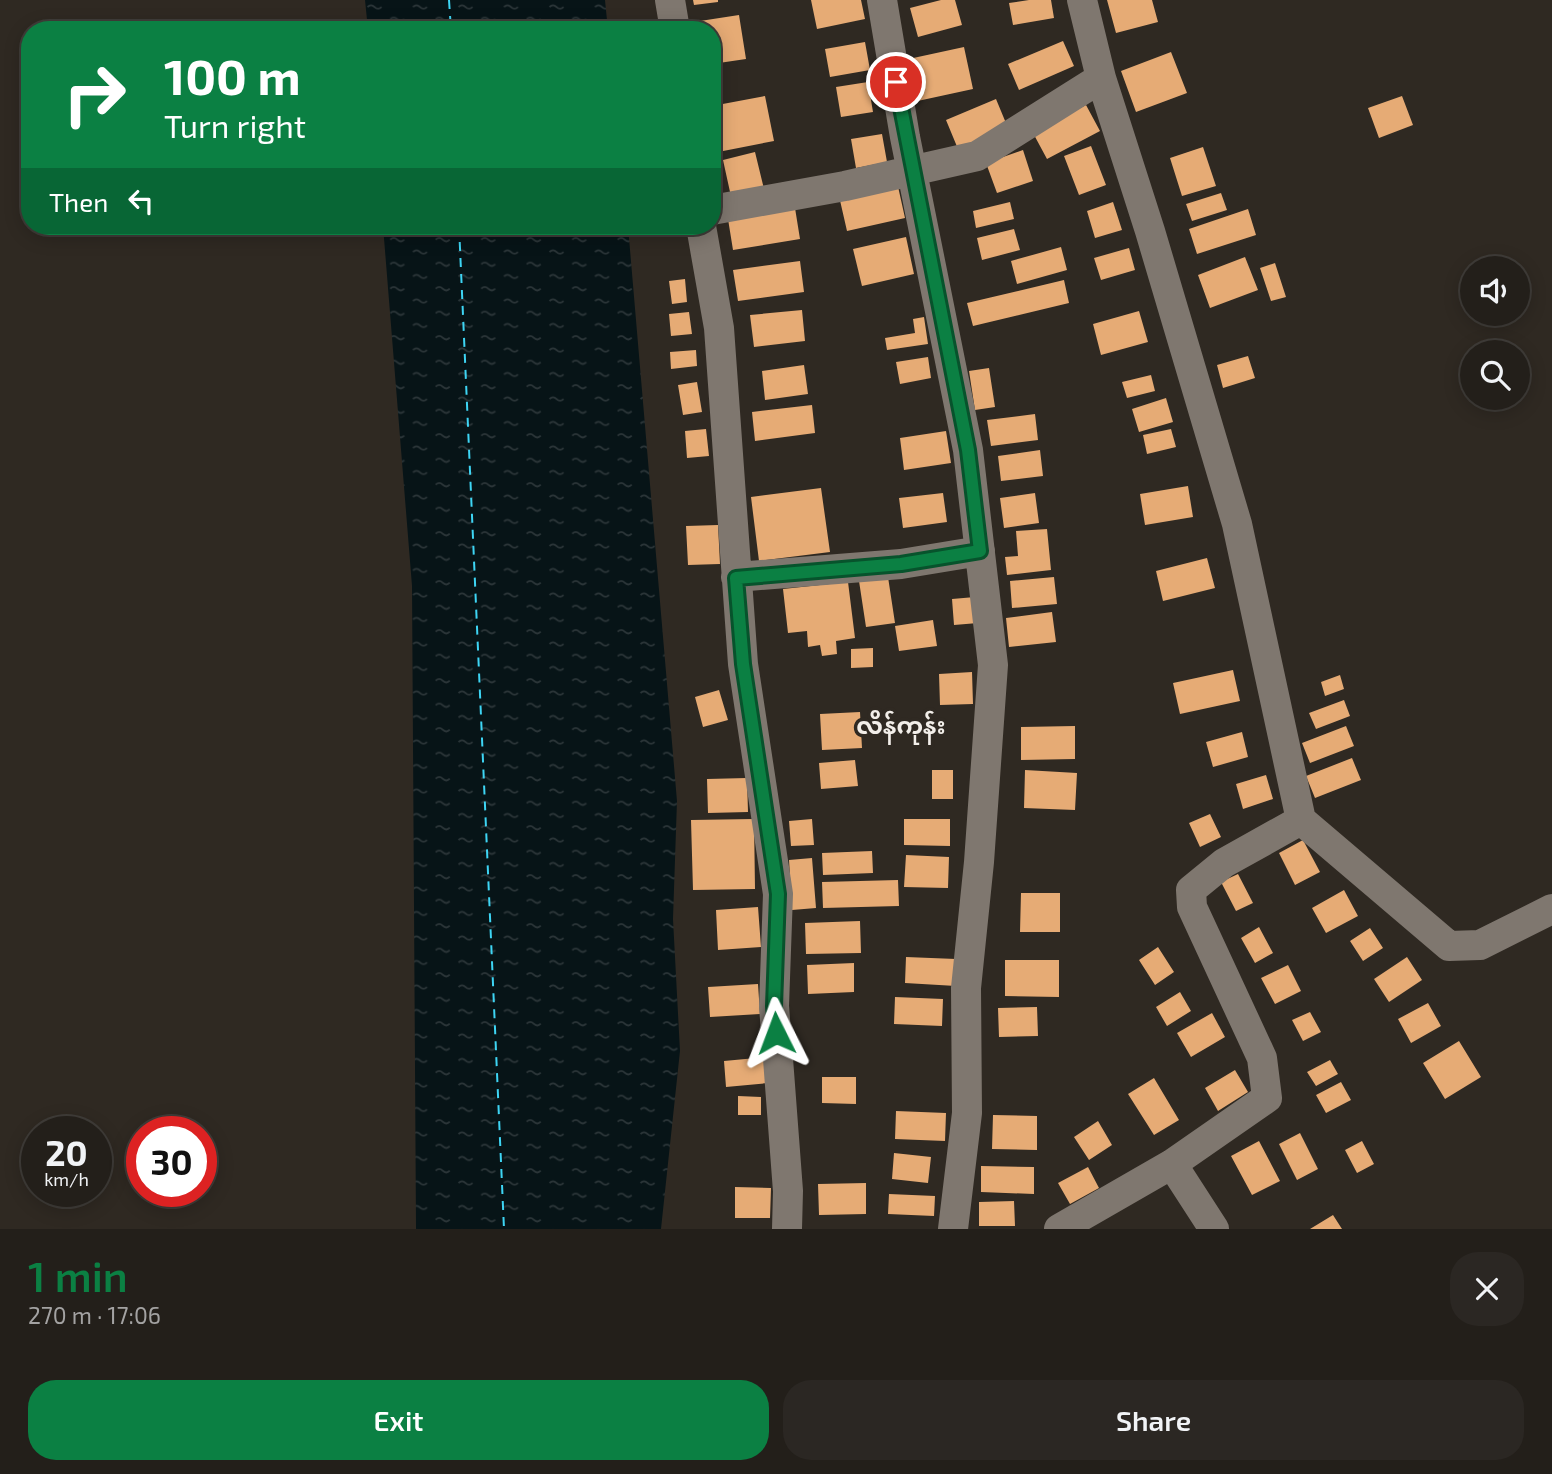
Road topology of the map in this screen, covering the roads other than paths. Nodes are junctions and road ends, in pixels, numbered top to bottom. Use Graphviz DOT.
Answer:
graph roads {
  1 [pos="670,0"];
  2 [pos="882,0"];
  3 [pos="1082,0"];
  4 [pos="674,21"];
  5 [pos="1101,78"];
  6 [pos="913,171"];
  7 [pos="721,208"];
  8 [pos="703,235"];
  9 [pos="980,551"];
  10 [pos="736,578"];
  11 [pos="1301,820"];
  12 [pos="1552,909"];
  13 [pos="1172,1164"];
  14 [pos="787,1229"];
  15 [pos="953,1229"];
  16 [pos="1059,1229"];
  17 [pos="1214,1229"];
  1 -- 4 [label="street"];
  2 -- 6 [label="street"];
  3 -- 5 [label="street"];
  5 -- 6 [label="street"];
  5 -- 11 [label="street"];
  6 -- 7 [label="street"];
  6 -- 9 [label="street"];
  8 -- 10 [label="street"];
  9 -- 10 [label="street"];
  9 -- 15 [label="street"];
  10 -- 14 [label="street"];
  11 -- 12 [label="street"];
  11 -- 13 [label="street"];
  13 -- 16 [label="street"];
  13 -- 17 [label="street"];
}
